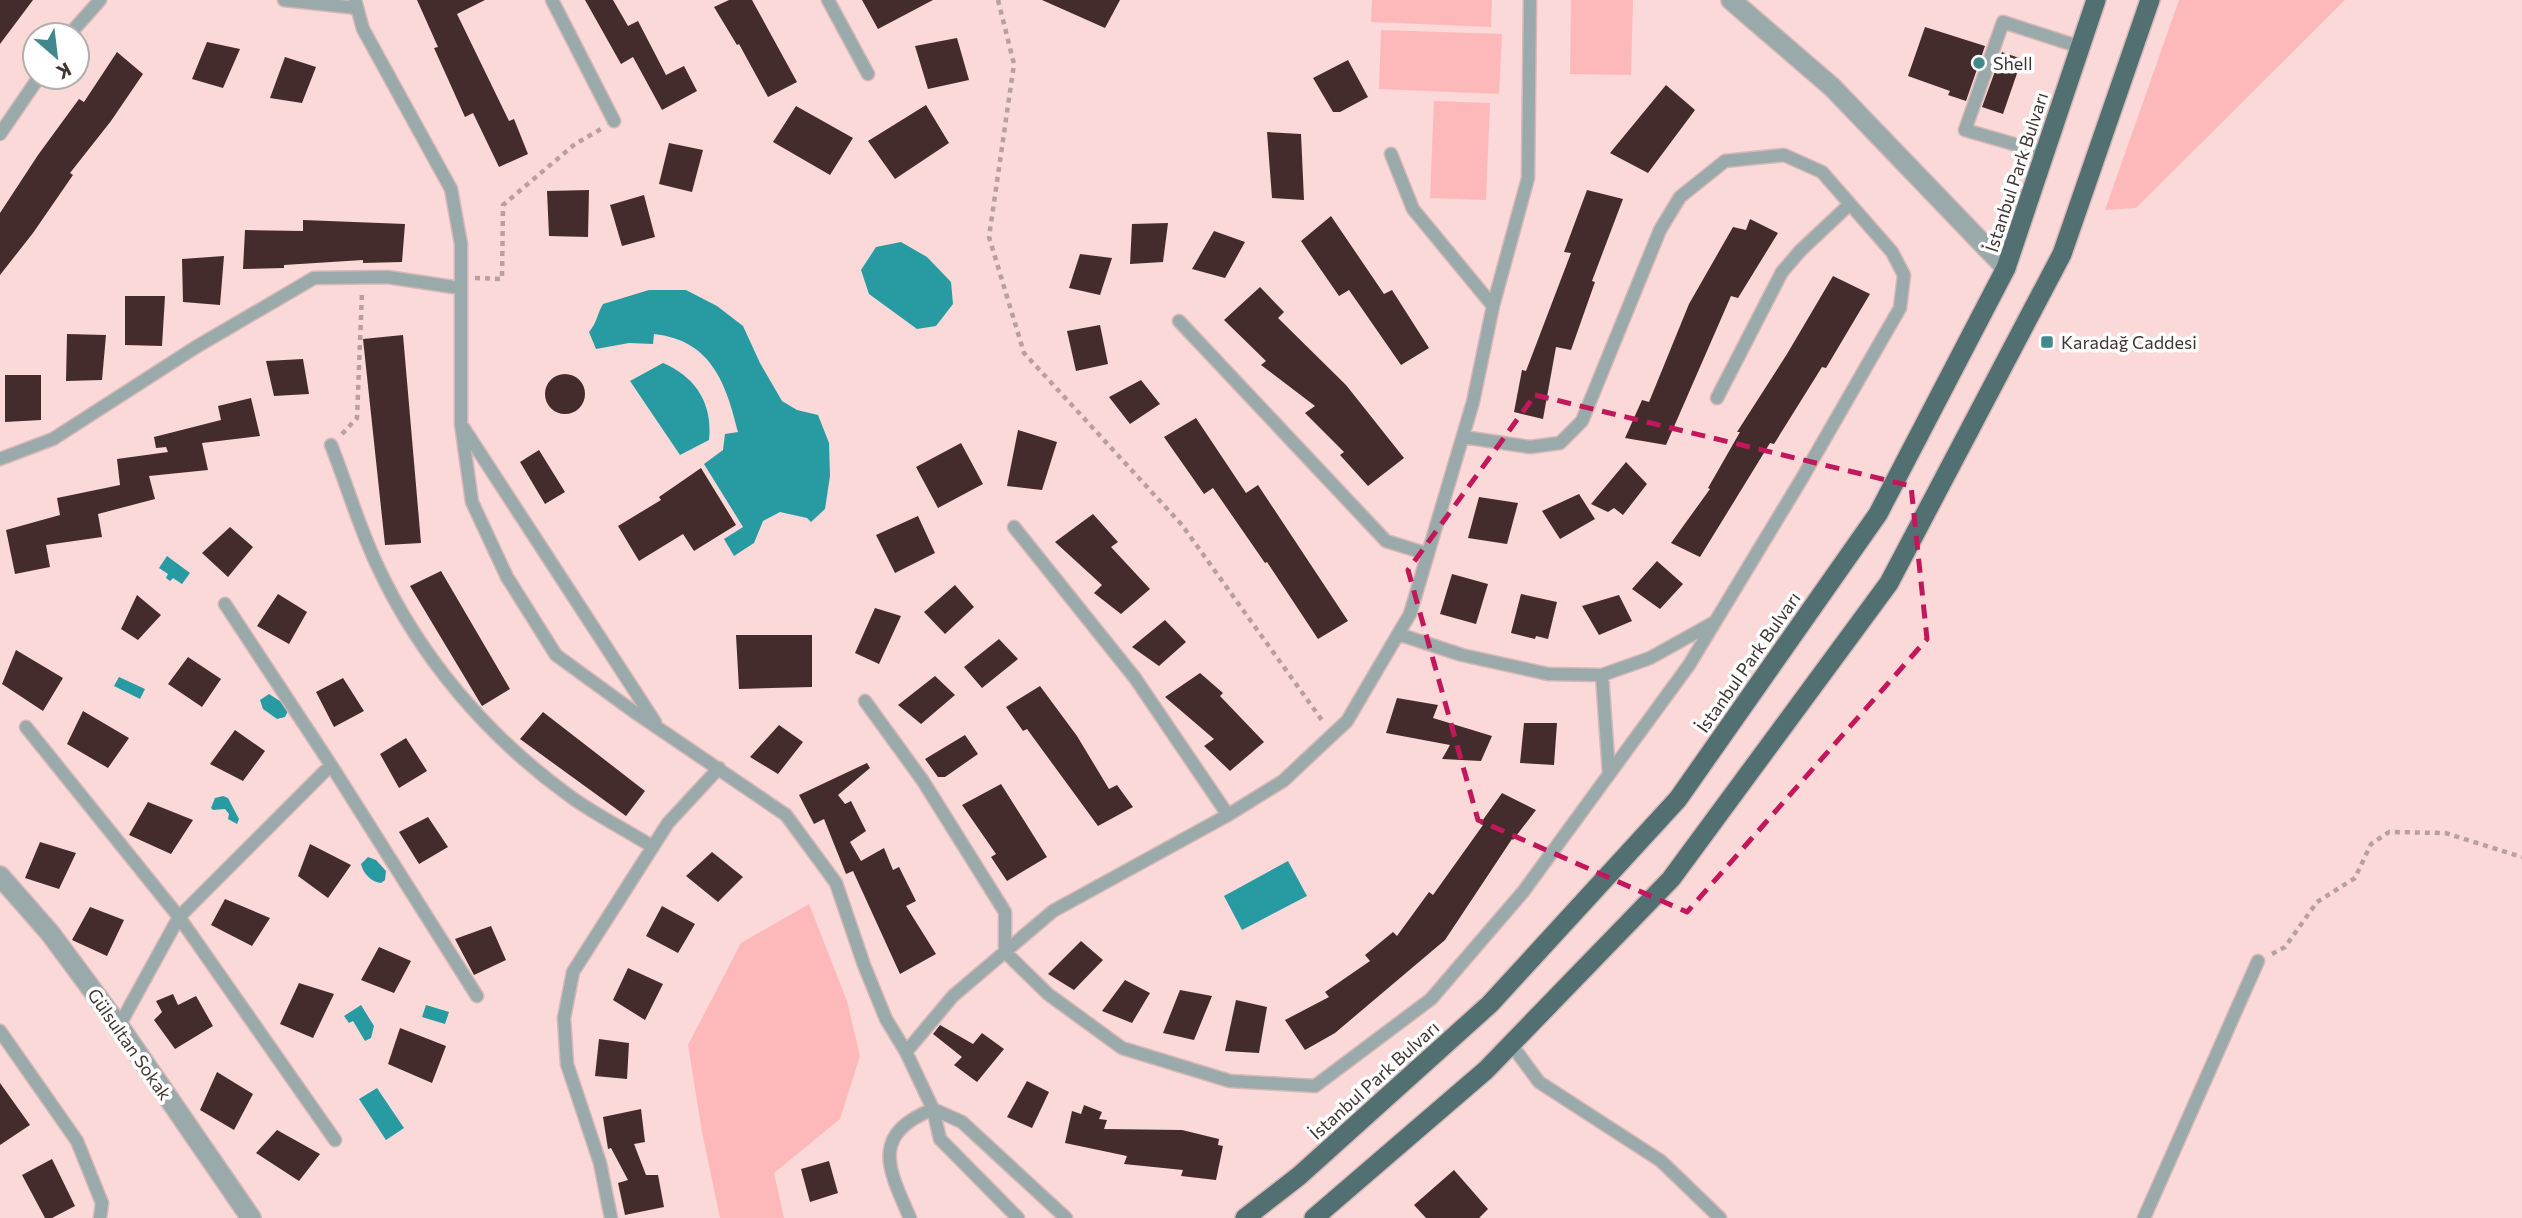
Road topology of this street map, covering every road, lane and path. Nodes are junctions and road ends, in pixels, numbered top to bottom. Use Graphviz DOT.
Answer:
graph roads {
  1 [pos="100,0"];
  2 [pos="284,0"];
  3 [pos="552,0"];
  4 [pos="828,0"];
  5 [pos="998,0"];
  6 [pos="1530,0"];
  7 [pos="1731,0"];
  8 [pos="2096,0"];
  9 [pos="2150,0"];
  10 [pos="356,4"];
  11 [pos="81,21"];
  12 [pos="2080,47"];
  13 [pos="868,74"];
  14 [pos="29,91"];
  15 [pos="614,121"];
  16 [pos="0,134"];
  17 [pos="2045,153"];
  18 [pos="1391,154"];
  19 [pos="1850,204"];
  20 [pos="2006,268"];
  21 [pos="363,277"];
  22 [pos="460,283"];
  23 [pos="1493,306"];
  24 [pos="1179,321"];
  25 [pos="1717,398"];
  26 [pos="461,424"];
  27 [pos="1462,437"];
  28 [pos="331,445"];
  29 [pos="0,459"];
  30 [pos="1014,527"];
  31 [pos="1428,554"];
  32 [pos="225,604"];
  33 [pos="1714,622"];
  34 [pos="1398,634"];
  35 [pos="1602,675"];
  36 [pos="865,701"];
  37 [pos="26,727"];
  38 [pos="659,728"];
  39 [pos="1332,735"];
  40 [pos="331,765"];
  41 [pos="719,768"];
  42 [pos="1609,774"];
  43 [pos="1228,815"];
  44 [pos="653,847"];
  45 [pos="2522,857"];
  46 [pos="0,876"];
  47 [pos="179,918"];
  48 [pos="1005,952"];
  49 [pos="2258,961"];
  50 [pos="477,996"];
  51 [pos="119,1026"];
  52 [pos="0,1031"];
  53 [pos="1511,1044"];
  54 [pos="906,1052"];
  55 [pos="933,1109"];
  56 [pos="335,1140"];
  57 [pos="100,1218"];
  58 [pos="251,1218"];
  59 [pos="611,1218"];
  60 [pos="910,1218"];
  61 [pos="1018,1218"];
  62 [pos="1066,1218"];
  63 [pos="1245,1218"];
  64 [pos="1314,1218"];
  65 [pos="1720,1218"];
  66 [pos="2144,1218"];
  1 -- 11 [label="lane"];
  2 -- 10 [label="lane"];
  3 -- 15 [label="lane"];
  4 -- 13 [label="lane"];
  5 -- 39 [label="path"];
  6 -- 23 [label="lane"];
  7 -- 20 [label="street"];
  8 -- 12 [label="highway, İstanbul Park Bulvarı"];
  9 -- 53 [label="highway"];
  10 -- 22 [label="lane"];
  12 -- 17 [label="highway, İstanbul Park Bulvarı"];
  12 -- 17 [label="lane"];
  14 -- 16 [label="lane"];
  15 -- 22 [label="path"];
  17 -- 20 [label="highway, İstanbul Park Bulvarı"];
  18 -- 23 [label="lane"];
  19 -- 25 [label="lane"];
  19 -- 27 [label="lane"];
  19 -- 33 [label="lane"];
  20 -- 63 [label="highway, İstanbul Park Bulvarı"];
  21 -- 22 [label="lane"];
  21 -- 28 [label="path"];
  21 -- 29 [label="lane"];
  22 -- 26 [label="lane"];
  23 -- 27 [label="lane"];
  24 -- 31 [label="lane"];
  26 -- 38 [label="lane"];
  26 -- 38 [label="lane"];
  27 -- 31 [label="lane"];
  28 -- 44 [label="lane"];
  30 -- 43 [label="lane"];
  31 -- 34 [label="lane"];
  32 -- 40 [label="lane"];
  33 -- 35 [label="lane"];
  33 -- 42 [label="lane"];
  34 -- 35 [label="lane"];
  34 -- 39 [label="lane"];
  35 -- 42 [label="lane"];
  36 -- 48 [label="lane"];
  37 -- 47 [label="lane"];
  38 -- 41 [label="lane"];
  39 -- 43 [label="lane"];
  40 -- 47 [label="lane"];
  40 -- 50 [label="lane"];
  41 -- 44 [label="lane"];
  41 -- 54 [label="lane"];
  42 -- 48 [label="lane"];
  43 -- 48 [label="lane"];
  44 -- 59 [label="lane"];
  45 -- 49 [label="path"];
  46 -- 51 [label="street, Gülsultan Sokak"];
  47 -- 51 [label="lane"];
  47 -- 56 [label="lane"];
  48 -- 54 [label="lane"];
  49 -- 66 [label="lane"];
  51 -- 58 [label="street, Gülsultan Sokak"];
  52 -- 57 [label="lane"];
  53 -- 64 [label="highway"];
  53 -- 65 [label="lane"];
  54 -- 55 [label="lane"];
  55 -- 60 [label="lane"];
  55 -- 61 [label="lane"];
  55 -- 62 [label="lane"];
}
